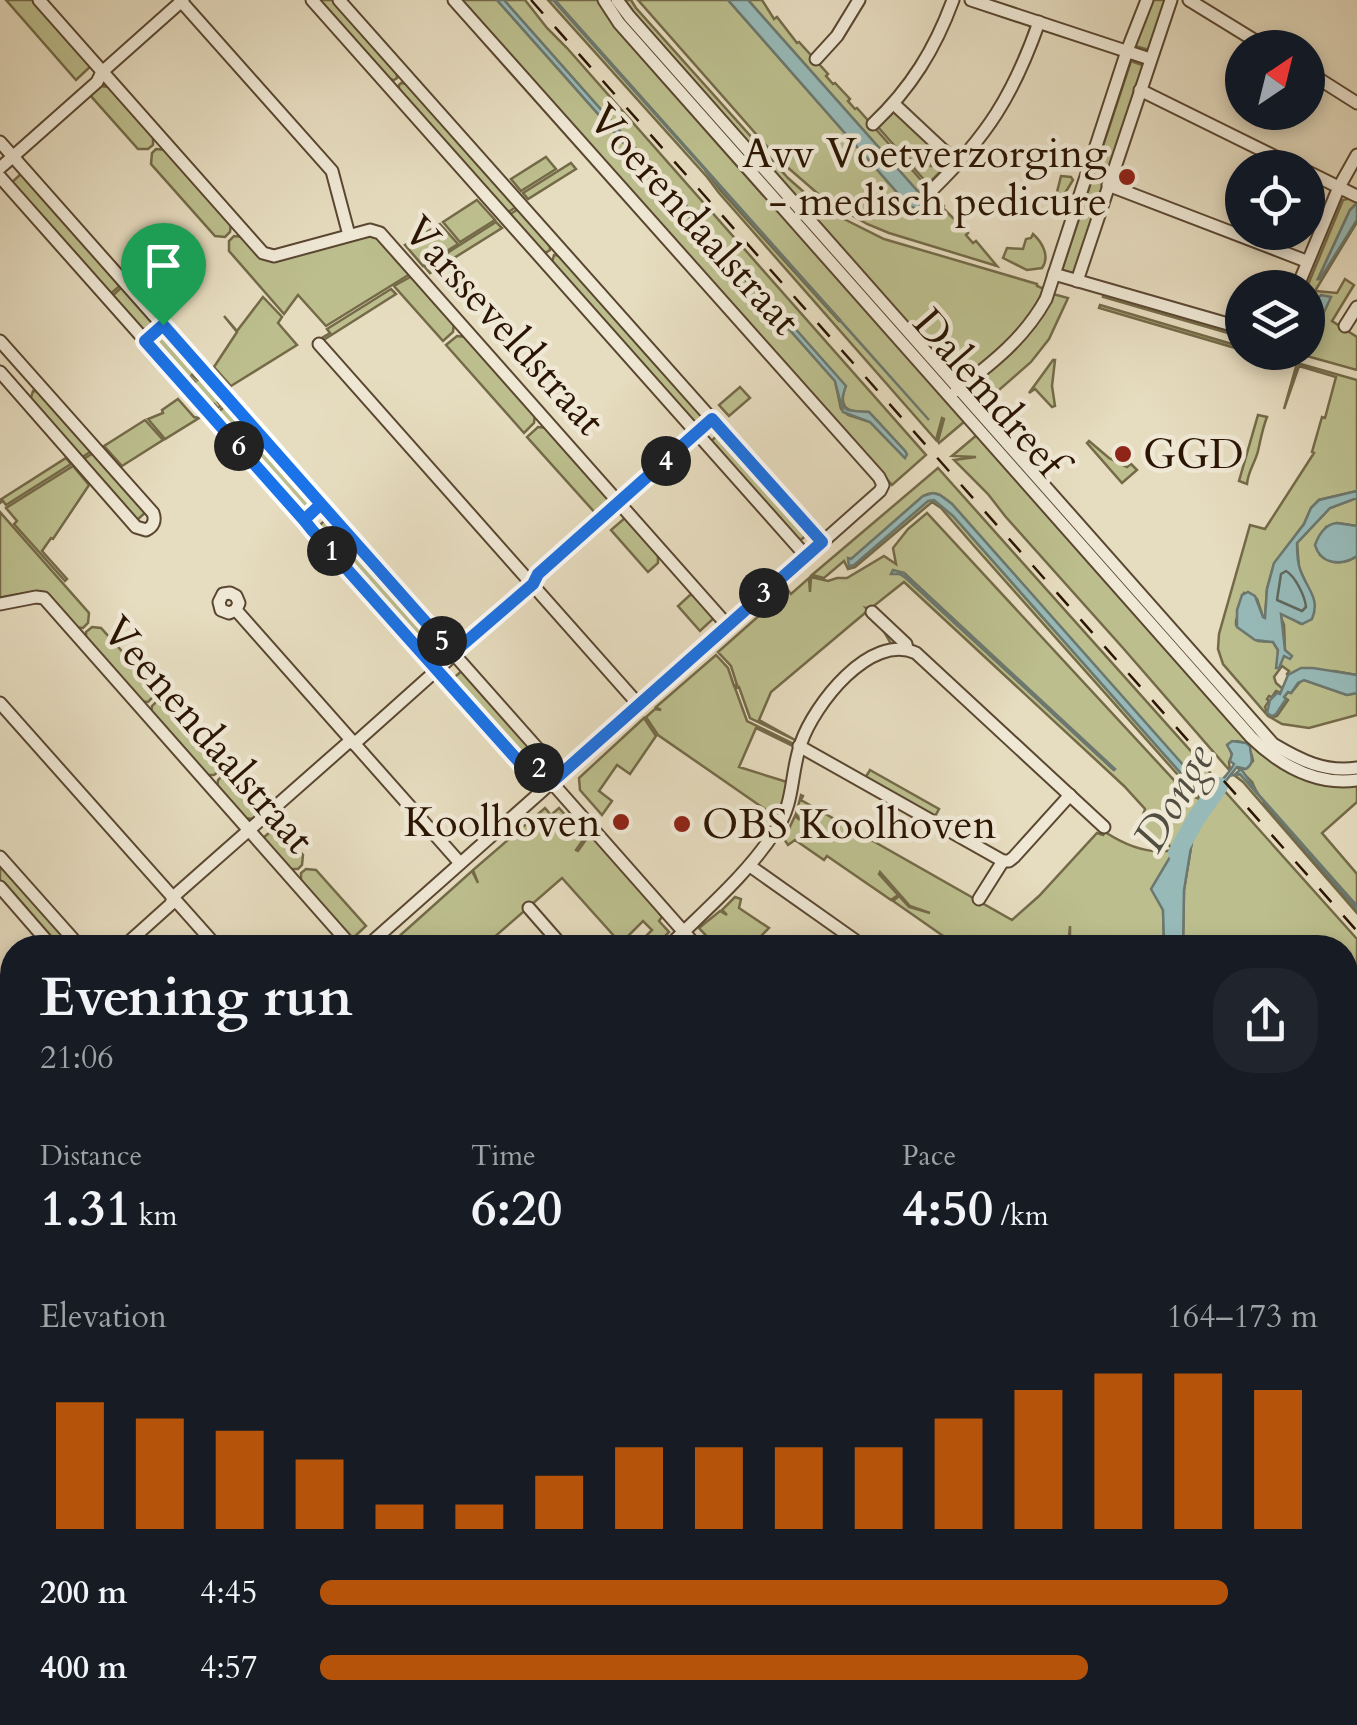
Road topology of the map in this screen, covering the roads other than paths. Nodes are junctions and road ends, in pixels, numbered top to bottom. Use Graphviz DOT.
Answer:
graph roads {
  1 [pos="39,0"];
  2 [pos="182,0"];
  3 [pos="312,0"];
  4 [pos="339,0"];
  5 [pos="454,0"];
  6 [pos="604,0"];
  7 [pos="617,0"];
  8 [pos="859,0"];
  9 [pos="953,0"];
  10 [pos="971,0"];
  11 [pos="1147,0"];
  12 [pos="1171,0"];
  13 [pos="1189,0"];
  14 [pos="1039,22"];
  15 [pos="1238,30"];
  16 [pos="1127,51"];
  17 [pos="816,59"];
  18 [pos="1150,59"];
  19 [pos="102,72"];
  20 [pos="406,75"];
  21 [pos="1325,83"];
  22 [pos="391,89"];
  23 [pos="1140,90"];
  24 [pos="1357,103"];
  25 [pos="894,104"];
  26 [pos="873,124"];
  27 [pos="0,142"];
  28 [pos="1262,150"];
  29 [pos="1357,155"];
  30 [pos="13,157"];
  31 [pos="958,164"];
  32 [pos="0,168"];
  33 [pos="0,177"];
  34 [pos="1325,181"];
  35 [pos="1108,185"];
  36 [pos="1339,188"];
  37 [pos="932,190"];
  38 [pos="1357,196"];
  39 [pos="349,235"];
  40 [pos="559,247"];
  41 [pos="544,261"];
  42 [pos="1306,262"];
  43 [pos="1303,270"];
  44 [pos="1054,274"];
  45 [pos="1077,281"];
  46 [pos="1357,307"];
  47 [pos="1225,323"];
  48 [pos="163,325"];
  49 [pos="1345,326"];
  50 [pos="0,341"];
  51 [pos="145,341"];
  52 [pos="319,344"];
  53 [pos="0,372"];
  54 [pos="36,382"];
  55 [pos="955,393"];
  56 [pos="20,396"];
  57 [pos="712,419"];
  58 [pos="984,427"];
  59 [pos="697,433"];
  60 [pos="618,502"];
  61 [pos="321,504"];
  62 [pos="304,520"];
  63 [pos="822,542"];
  64 [pos="806,556"];
  65 [pos="533,584"];
  66 [pos="0,604"];
  67 [pos="236,610"];
  68 [pos="872,612"];
  69 [pos="728,626"];
  70 [pos="907,649"];
  71 [pos="453,653"];
  72 [pos="436,669"];
  73 [pos="0,703"];
  74 [pos="639,704"];
  75 [pos="352,742"];
  76 [pos="800,746"];
  77 [pos="539,768"];
  78 [pos="1357,768"];
  79 [pos="1357,780"];
  80 [pos="552,782"];
  81 [pos="1070,796"];
  82 [pos="1104,827"];
  83 [pos="249,831"];
  84 [pos="0,856"];
  85 [pos="1003,861"];
  86 [pos="460,864"];
  87 [pos="750,866"];
  88 [pos="0,888"];
  89 [pos="173,897"];
  90 [pos="979,899"];
  91 [pos="529,908"];
  92 [pos="683,931"];
  93 [pos="42,935"];
  94 [pos="70,935"];
  95 [pos="136,935"];
  96 [pos="207,935"];
  97 [pos="341,935"];
  98 [pos="381,935"];
  99 [pos="549,935"];
  100 [pos="679,935"];
  101 [pos="687,935"];
  102 [pos="848,935"];
  1 -- 19 [label="street, Varsseveldstraat"];
  2 -- 19 [label="street"];
  2 -- 39 [label="street"];
  3 -- 22 [label="street"];
  4 -- 20 [label="street"];
  5 -- 63 [label="street, Voerendaalstraat"];
  6 -- 55 [label="street, Dalemdreef"];
  7 -- 55 [label="street, Dalemdreef"];
  8 -- 17 [label="street"];
  9 -- 25 [label="street"];
  10 -- 14 [label="street"];
  11 -- 16 [label="street"];
  12 -- 18 [label="street"];
  13 -- 15 [label="street"];
  14 -- 16 [label="street"];
  14 -- 31 [label="street"];
  16 -- 18 [label="street"];
  16 -- 44 [label="street"];
  18 -- 23 [label="street"];
  19 -- 30 [label="street"];
  19 -- 39 [label="street, Varsseveldstraat"];
  20 -- 22 [label="street"];
  20 -- 40 [label="street"];
  21 -- 24 [label="street"];
  22 -- 41 [label="street"];
  23 -- 28 [label="street"];
  23 -- 35 [label="street"];
  25 -- 26 [label="street"];
  25 -- 31 [label="street"];
  27 -- 30 [label="street"];
  29 -- 36 [label="street"];
  30 -- 32 [label="street"];
  30 -- 48 [label="street"];
  31 -- 37 [label="street"];
  33 -- 51 [label="street"];
  34 -- 36 [label="street"];
  35 -- 42 [label="street"];
  35 -- 45 [label="street"];
  36 -- 38 [label="street"];
  36 -- 42 [label="street"];
  39 -- 60 [label="street, Varsseveldstraat"];
  40 -- 41 [label="street"];
  40 -- 57 [label="street"];
  41 -- 59 [label="street"];
  42 -- 43 [label="street"];
  44 -- 45 [label="street"];
  44 -- 55 [label="street"];
  45 -- 47 [label="street"];
  46 -- 49 [label="street"];
  48 -- 51 [label="street"];
  48 -- 61 [label="street"];
  50 -- 54 [label="street"];
  51 -- 62 [label="street"];
  52 -- 65 [label="street"];
  53 -- 56 [label="street"];
  54 -- 56 [label="street"];
  54 -- 56 [label="street"];
  55 -- 58 [label="street, Dalemdreef"];
  57 -- 59 [label="street"];
  57 -- 63 [label="street"];
  58 -- 78 [label="street, Dalemdreef"];
  58 -- 79 [label="street, Dalemdreef"];
  59 -- 60 [label="street"];
  59 -- 64 [label="street"];
  60 -- 65 [label="street"];
  60 -- 69 [label="street, Varsseveldstraat"];
  61 -- 62 [label="street"];
  61 -- 71 [label="street"];
  62 -- 72 [label="street"];
  63 -- 64 [label="street"];
  64 -- 69 [label="street"];
  65 -- 71 [label="street"];
  65 -- 74 [label="street"];
  66 -- 83 [label="street, Veenendaalstraat"];
  67 -- 75 [label="street"];
  68 -- 70 [label="street"];
  69 -- 74 [label="street"];
  70 -- 76 [label="street"];
  70 -- 81 [label="street"];
  71 -- 72 [label="street"];
  71 -- 77 [label="street"];
  72 -- 75 [label="street"];
  72 -- 77 [label="street"];
  73 -- 89 [label="street"];
  74 -- 80 [label="street"];
  75 -- 83 [label="street"];
  75 -- 86 [label="street"];
  76 -- 85 [label="street"];
  76 -- 87 [label="street"];
  77 -- 80 [label="street"];
  80 -- 86 [label="street"];
  80 -- 92 [label="street"];
  81 -- 82 [label="street"];
  81 -- 85 [label="street"];
  83 -- 89 [label="street"];
  83 -- 97 [label="street, Veenendaalstraat"];
  84 -- 94 [label="street"];
  85 -- 90 [label="street"];
  86 -- 98 [label="street"];
  87 -- 92 [label="street"];
  87 -- 102 [label="street"];
  88 -- 93 [label="street"];
  89 -- 95 [label="street"];
  89 -- 96 [label="street"];
  91 -- 99 [label="street"];
  92 -- 100 [label="street"];
  92 -- 101 [label="street"];
}
